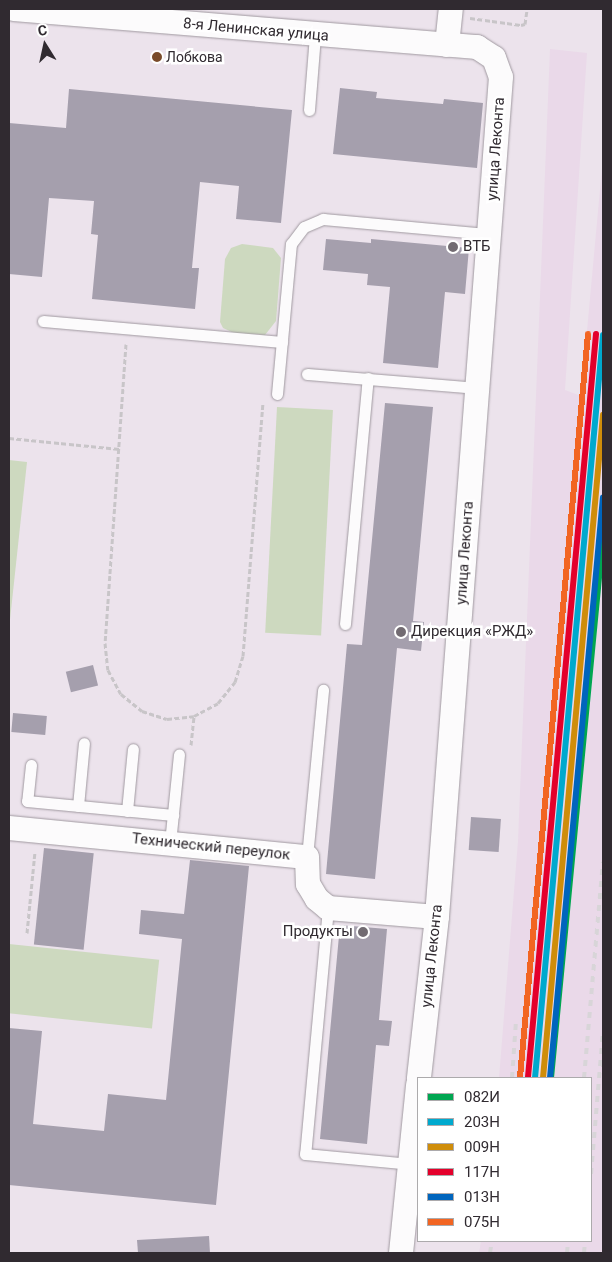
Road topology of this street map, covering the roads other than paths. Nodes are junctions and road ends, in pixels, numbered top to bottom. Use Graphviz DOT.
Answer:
graph roads {
  1 [pos="14,9"];
  2 [pos="450,12"];
  3 [pos="169,15"];
  4 [pos="315,35"];
  5 [pos="447,45"];
  6 [pos="494,58"];
  7 [pos="309,110"];
  8 [pos="489,234"];
  9 [pos="43,321"];
  10 [pos="282,342"];
  11 [pos="307,374"];
  12 [pos="368,378"];
  13 [pos="478,388"];
  14 [pos="277,394"];
  15 [pos="345,624"];
  16 [pos="323,690"];
  17 [pos="84,743"];
  18 [pos="133,749"];
  19 [pos="179,754"];
  20 [pos="31,765"];
  21 [pos="78,806"];
  22 [pos="127,811"];
  23 [pos="173,815"];
  24 [pos="9,828"];
  25 [pos="170,843"];
  26 [pos="306,857"];
  27 [pos="328,908"];
  28 [pos="437,917"];
  29 [pos="419,1077"];
  30 [pos="417,1094"];
  31 [pos="410,1164"];
  32 [pos="401,1253"];
  1 -- 3 [label="street, 8-я Ленинская улица"];
  2 -- 5 [label="street"];
  3 -- 4 [label="street, 8-я Ленинская улица"];
  4 -- 5 [label="street, 8-я Ленинская улица"];
  4 -- 7 [label="lane"];
  5 -- 6 [label="street, 8-я Ленинская улица"];
  6 -- 8 [label="street, улица Леконта"];
  8 -- 10 [label="lane"];
  8 -- 13 [label="street, улица Леконта"];
  9 -- 10 [label="lane"];
  10 -- 14 [label="lane"];
  11 -- 12 [label="lane"];
  12 -- 13 [label="lane"];
  12 -- 15 [label="lane"];
  13 -- 28 [label="street, улица Леконта"];
  16 -- 26 [label="lane"];
  17 -- 21 [label="lane"];
  18 -- 22 [label="lane"];
  19 -- 23 [label="lane"];
  20 -- 21 [label="lane"];
  21 -- 22 [label="lane"];
  22 -- 23 [label="lane"];
  23 -- 25 [label="lane"];
  24 -- 25 [label="street, Технический переулок"];
  25 -- 26 [label="street, Технический переулок"];
  26 -- 27 [label="street, Технический переулок"];
  27 -- 28 [label="street"];
  27 -- 31 [label="lane"];
  28 -- 29 [label="street, улица Леконта"];
  30 -- 31 [label="street"];
  31 -- 32 [label="street"];
}
